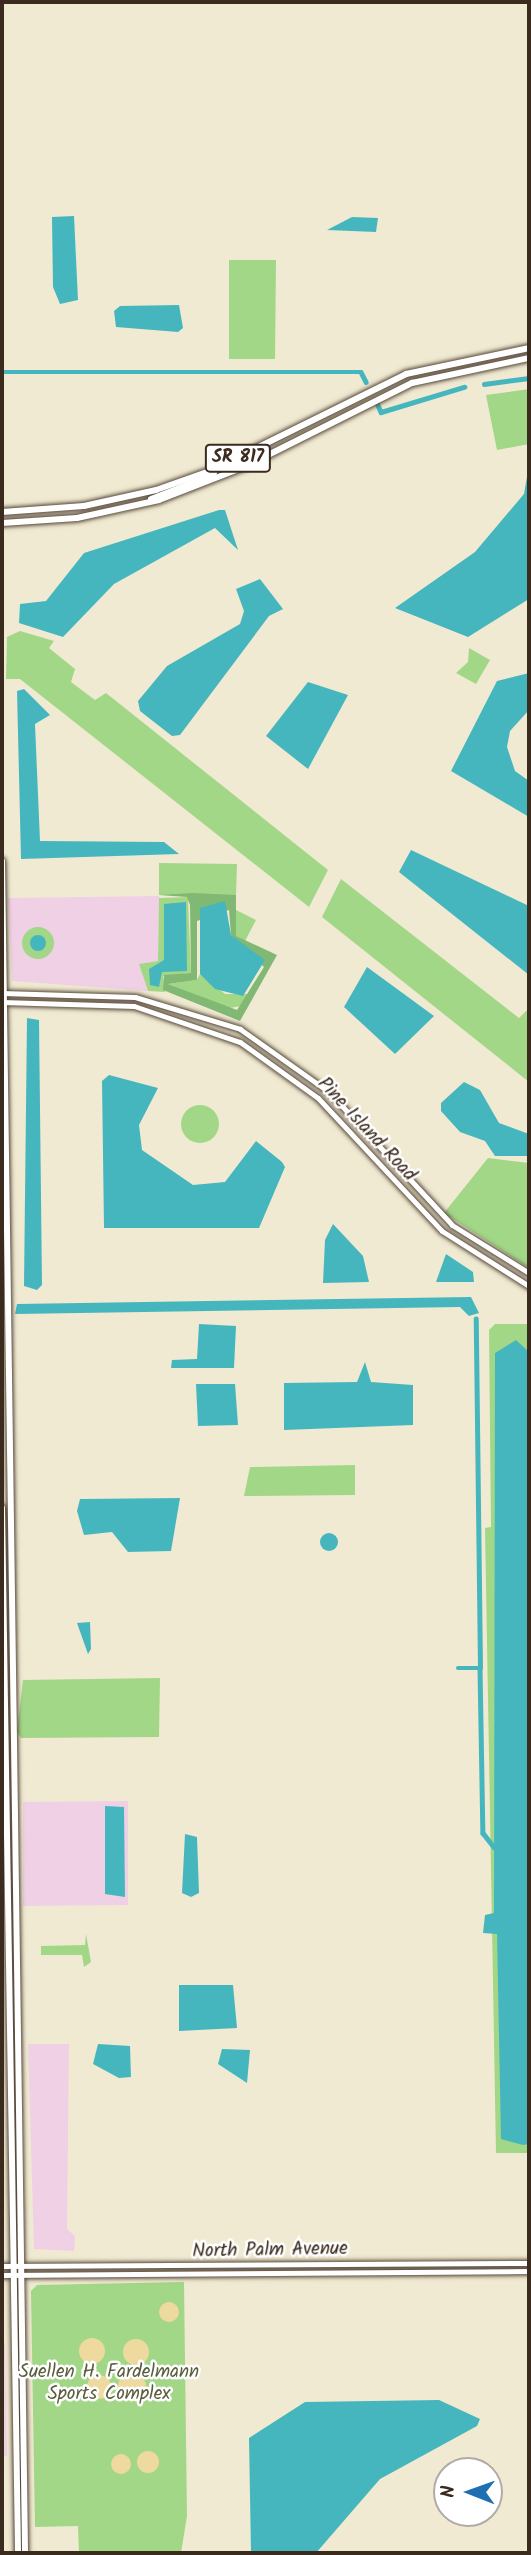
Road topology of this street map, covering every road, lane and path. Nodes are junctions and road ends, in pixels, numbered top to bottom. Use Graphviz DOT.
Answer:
graph roads {
  1 [pos="529,348"];
  2 [pos="529,358"];
  3 [pos="216,468"];
  4 [pos="140,505"];
  5 [pos="2,512"];
  6 [pos="2,523"];
  7 [pos="2,861"];
  8 [pos="2,870"];
  9 [pos="3,993"];
  10 [pos="3,1002"];
  11 [pos="4,1153"];
  12 [pos="529,1273"];
  13 [pos="529,1286"];
  14 [pos="5,1391"];
  15 [pos="2,1508"];
  16 [pos="2,1564"];
  17 [pos="11,1856"];
  18 [pos="13,1961"];
  19 [pos="529,2263"];
  20 [pos="2,2266"];
  21 [pos="277,2266"];
  22 [pos="12,2269"];
  23 [pos="22,2269"];
  24 [pos="529,2271"];
  25 [pos="277,2274"];
  26 [pos="2,2275"];
  27 [pos="12,2277"];
  28 [pos="21,2277"];
  29 [pos="18,2553"];
  30 [pos="26,2553"];
  1 -- 3 [label="main road, SR 817"];
  2 -- 4 [label="main road, SR 817"];
  3 -- 4 [label="main road"];
  3 -- 5 [label="main road, SR 817"];
  4 -- 6 [label="main road, SR 817"];
  7 -- 8 [label="main road"];
  8 -- 9 [label="main road"];
  9 -- 10 [label="main road"];
  9 -- 12 [label="main road, Pine Island Road"];
  10 -- 11 [label="main road"];
  10 -- 13 [label="main road, Pine Island Road"];
  11 -- 14 [label="main road"];
  14 -- 17 [label="main road"];
  15 -- 16 [label="main road"];
  16 -- 17 [label="main road"];
  17 -- 18 [label="main road"];
  18 -- 22 [label="main road"];
  18 -- 23 [label="main road"];
  19 -- 21 [label="main road, North Palm Avenue"];
  20 -- 22 [label="main road, North Palm Avenue"];
  21 -- 23 [label="main road, North Palm Avenue"];
  21 -- 25 [label="main road"];
  22 -- 23 [label="main road, North Palm Avenue"];
  22 -- 27 [label="main road"];
  23 -- 28 [label="main road"];
  24 -- 25 [label="main road, North Palm Avenue"];
  25 -- 28 [label="main road, North Palm Avenue"];
  26 -- 27 [label="main road, North Palm Avenue"];
  27 -- 28 [label="main road, North Palm Avenue"];
  27 -- 29 [label="main road"];
  28 -- 30 [label="main road"];
}
